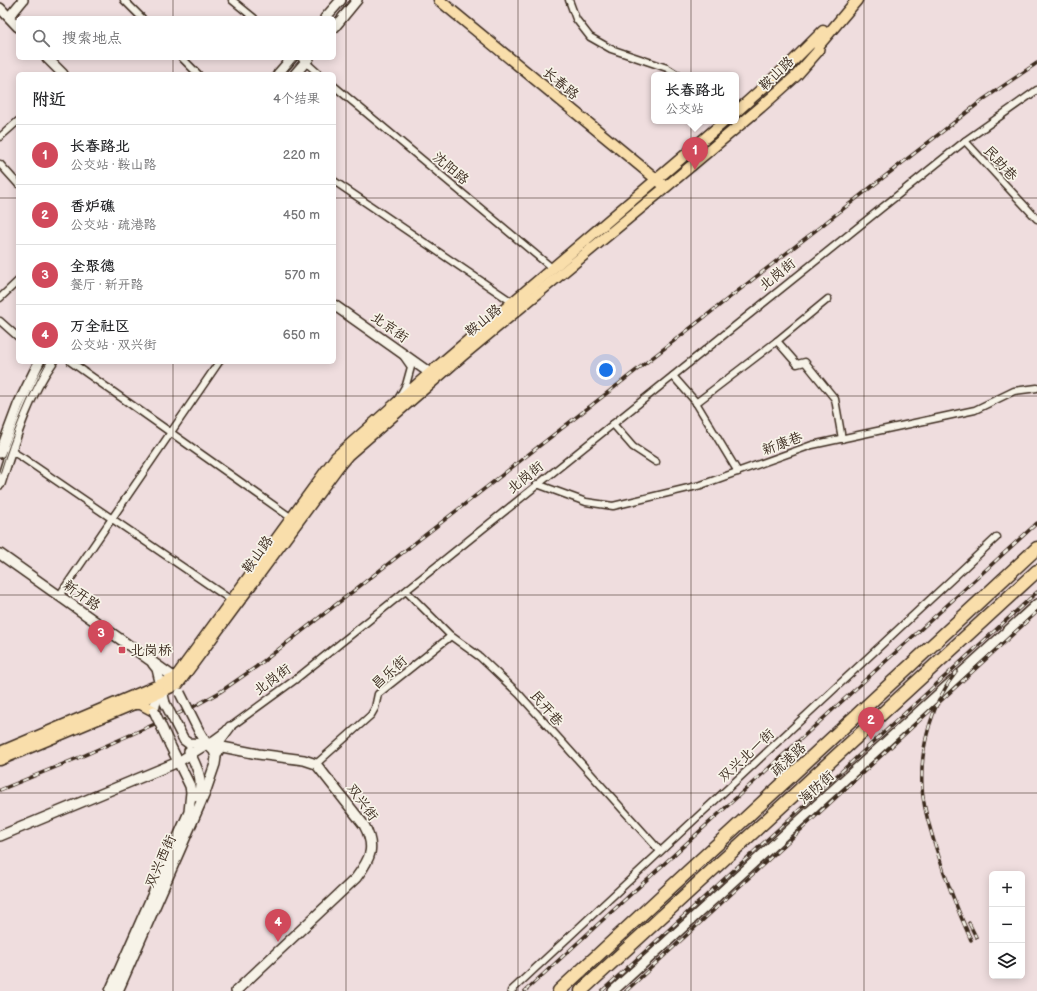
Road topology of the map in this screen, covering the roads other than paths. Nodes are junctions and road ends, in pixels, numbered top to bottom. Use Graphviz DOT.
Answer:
graph roads {
  1 [pos="23,0"];
  2 [pos="124,0"];
  3 [pos="232,0"];
  4 [pos="341,0"];
  5 [pos="357,0"];
  6 [pos="439,0"];
  7 [pos="569,0"];
  8 [pos="848,0"];
  9 [pos="857,0"];
  10 [pos="0,8"];
  11 [pos="140,16"];
  12 [pos="252,16"];
  13 [pos="327,16"];
  14 [pos="8,17"];
  15 [pos="16,25"];
  16 [pos="336,26"];
  17 [pos="49,60"];
  18 [pos="184,60"];
  19 [pos="290,60"];
  20 [pos="304,60"];
  21 [pos="306,60"];
  22 [pos="61,72"];
  23 [pos="196,72"];
  24 [pos="280,72"];
  25 [pos="296,72"];
  26 [pos="317,72"];
  27 [pos="673,72"];
  28 [pos="336,88"];
  29 [pos="1037,90"];
  30 [pos="739,109"];
  31 [pos="16,123"];
  32 [pos="721,124"];
  33 [pos="0,137"];
  34 [pos="965,141"];
  35 [pos="0,164"];
  36 [pos="656,180"];
  37 [pos="16,182"];
  38 [pos="336,182"];
  39 [pos="666,187"];
  40 [pos="1037,219"];
  41 [pos="552,268"];
  42 [pos="16,283"];
  43 [pos="0,298"];
  44 [pos="828,299"];
  45 [pos="512,302"];
  46 [pos="336,306"];
  47 [pos="0,321"];
  48 [pos="16,335"];
  49 [pos="777,341"];
  50 [pos="401,352"];
  51 [pos="38,364"];
  52 [pos="51,364"];
  53 [pos="74,364"];
  54 [pos="219,364"];
  55 [pos="430,373"];
  56 [pos="673,376"];
  57 [pos="1037,388"];
  58 [pos="696,403"];
  59 [pos="394,406"];
  60 [pos="614,424"];
  61 [pos="171,433"];
  62 [pos="842,438"];
  63 [pos="1,448"];
  64 [pos="11,451"];
  65 [pos="656,462"];
  66 [pos="738,472"];
  67 [pos="0,484"];
  68 [pos="537,484"];
  69 [pos="112,519"];
  70 [pos="295,520"];
  71 [pos="997,537"];
  72 [pos="1037,548"];
  73 [pos="0,554"];
  74 [pos="1037,570"];
  75 [pos="1037,582"];
  76 [pos="406,590"];
  77 [pos="59,596"];
  78 [pos="231,600"];
  79 [pos="1037,604"];
  80 [pos="451,636"];
  81 [pos="151,661"];
  82 [pos="178,685"];
  83 [pos="161,688"];
  84 [pos="134,704"];
  85 [pos="154,711"];
  86 [pos="230,727"];
  87 [pos="183,739"];
  88 [pos="207,744"];
  89 [pos="170,745"];
  90 [pos="219,746"];
  91 [pos="0,752"];
  92 [pos="190,753"];
  93 [pos="216,757"];
  94 [pos="0,760"];
  95 [pos="178,762"];
  96 [pos="316,764"];
  97 [pos="826,765"];
  98 [pos="161,770"];
  99 [pos="199,773"];
  100 [pos="204,793"];
  101 [pos="189,812"];
  102 [pos="0,836"];
  103 [pos="660,851"];
  104 [pos="110,991"];
  105 [pos="118,991"];
  106 [pos="236,991"];
  107 [pos="511,991"];
  108 [pos="559,991"];
  109 [pos="581,991"];
  110 [pos="613,991"];
  1 -- 14 [label="street"];
  2 -- 11 [label="street"];
  3 -- 12 [label="street"];
  4 -- 13 [label="street"];
  5 -- 16 [label="street"];
  6 -- 36 [label="main road, 长春路"];
  7 -- 27 [label="street"];
  8 -- 30 [label="main road, 鞍山路"];
  9 -- 39 [label="main road, 鞍山路"];
  10 -- 14 [label="street"];
  14 -- 15 [label="street"];
  17 -- 22 [label="street"];
  18 -- 23 [label="street"];
  19 -- 24 [label="street"];
  20 -- 25 [label="street"];
  21 -- 26 [label="street"];
  28 -- 41 [label="street, 沈阳路"];
  29 -- 34 [label="street, 北岗街"];
  31 -- 33 [label="street"];
  32 -- 36 [label="main road, 鞍山路"];
  34 -- 40 [label="street, 民助巷"];
  34 -- 56 [label="street, 北岗街"];
  35 -- 37 [label="street"];
  36 -- 39 [label="main road, 长春路"];
  36 -- 41 [label="main road, 鞍山路"];
  38 -- 45 [label="street"];
  39 -- 70 [label="main road, 鞍山路"];
  41 -- 45 [label="main road, 鞍山路"];
  42 -- 43 [label="street"];
  44 -- 49 [label="street"];
  45 -- 55 [label="main road, 鞍山路"];
  46 -- 50 [label="street, 北京街"];
  47 -- 48 [label="street"];
  49 -- 58 [label="street"];
  49 -- 62 [label="street"];
  50 -- 55 [label="street, 北京街"];
  50 -- 59 [label="street"];
  51 -- 63 [label="street"];
  52 -- 64 [label="street"];
  53 -- 61 [label="street"];
  54 -- 61 [label="street"];
  55 -- 59 [label="main road, 鞍山路"];
  56 -- 58 [label="street"];
  56 -- 60 [label="street, 北岗街"];
  57 -- 62 [label="street, 新康巷"];
  58 -- 66 [label="street"];
  59 -- 70 [label="main road, 鞍山路"];
  60 -- 65 [label="street"];
  60 -- 68 [label="street, 北岗街"];
  61 -- 69 [label="street"];
  61 -- 70 [label="street"];
  62 -- 66 [label="street, 新康巷"];
  63 -- 64 [label="street"];
  64 -- 67 [label="street"];
  64 -- 69 [label="street"];
  66 -- 68 [label="street, 新康巷"];
  68 -- 76 [label="street, 北岗街"];
  69 -- 77 [label="street"];
  69 -- 78 [label="street"];
  70 -- 78 [label="main road, 鞍山路"];
  70 -- 82 [label="main road, 鞍山路"];
  71 -- 103 [label="street, 双兴北一街"];
  72 -- 108 [label="highway, 疏港路"];
  73 -- 77 [label="street, 新开路"];
  74 -- 97 [label="highway"];
  75 -- 97 [label="highway"];
  76 -- 80 [label="street, 民开巷"];
  76 -- 86 [label="street, 北岗街"];
  77 -- 81 [label="street, 新开路"];
  78 -- 82 [label="main road, 鞍山路"];
  79 -- 110 [label="street, 海防街"];
  80 -- 96 [label="street, 昌乐街"];
  80 -- 103 [label="street, 民开巷"];
  81 -- 82 [label="street, 新开路"];
  81 -- 83 [label="street"];
  82 -- 83 [label="main road"];
  82 -- 88 [label="street, bridge"];
  83 -- 84 [label="main road"];
  83 -- 85 [label="street"];
  83 -- 87 [label="street, bridge"];
  83 -- 91 [label="main road"];
  84 -- 85 [label="main road"];
  84 -- 94 [label="main road"];
  85 -- 89 [label="street, bridge"];
  86 -- 88 [label="street, 北岗街"];
  86 -- 90 [label="street, 双兴西街"];
  87 -- 88 [label="street"];
  87 -- 92 [label="street"];
  88 -- 90 [label="street"];
  88 -- 92 [label="street"];
  88 -- 93 [label="street"];
  89 -- 92 [label="street"];
  89 -- 95 [label="street, 双兴西街"];
  89 -- 98 [label="street"];
  90 -- 93 [label="street, 双兴西街"];
  90 -- 96 [label="street"];
  92 -- 95 [label="street"];
  92 -- 99 [label="street"];
  93 -- 100 [label="street, 双兴西街"];
  95 -- 98 [label="street"];
  95 -- 101 [label="street, 双兴西街"];
  96 -- 106 [label="street, 双兴街"];
  97 -- 109 [label="highway"];
  98 -- 102 [label="street"];
  99 -- 100 [label="street"];
  99 -- 101 [label="street"];
  100 -- 105 [label="street, 双兴西街"];
  101 -- 104 [label="street, 双兴西街"];
  103 -- 107 [label="street, 双兴北一街"];
}
